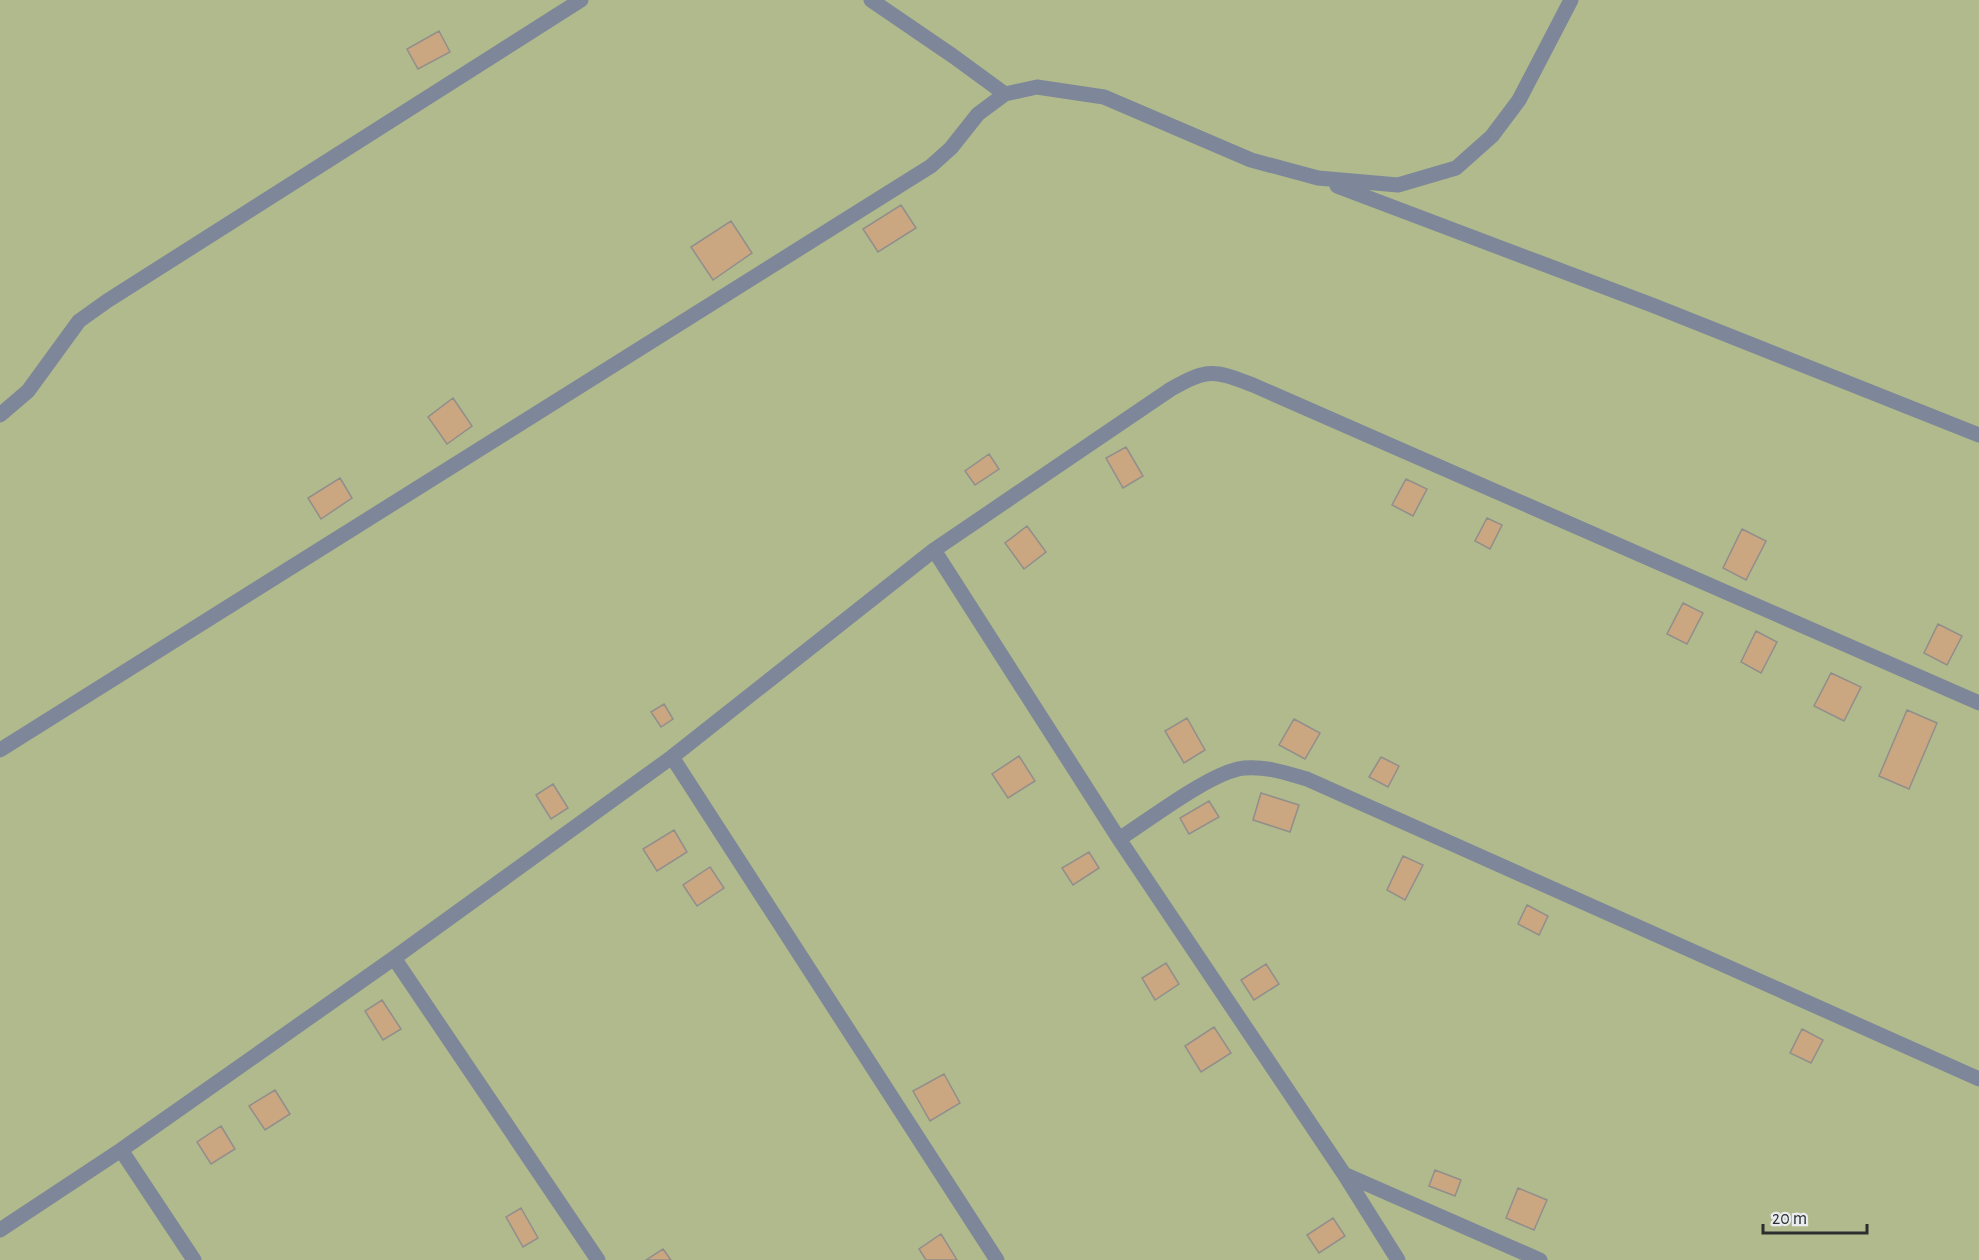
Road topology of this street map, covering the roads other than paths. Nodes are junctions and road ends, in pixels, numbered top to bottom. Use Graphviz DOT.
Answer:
graph roads {
  1 [pos="581,0"];
  2 [pos="871,0"];
  3 [pos="1571,0"];
  4 [pos="1005,94"];
  5 [pos="1318,178"];
  6 [pos="0,415"];
  7 [pos="1979,435"];
  8 [pos="934,550"];
  9 [pos="1979,703"];
  10 [pos="0,750"];
  11 [pos="672,758"];
  12 [pos="1119,839"];
  13 [pos="394,958"];
  14 [pos="1979,1079"];
  15 [pos="121,1150"];
  16 [pos="1344,1174"];
  17 [pos="0,1230"];
  18 [pos="194,1260"];
  19 [pos="598,1260"];
  20 [pos="997,1260"];
  21 [pos="1398,1260"];
  22 [pos="1540,1260"];
  1 -- 6 [label="street"];
  2 -- 4 [label="street"];
  3 -- 5 [label="street"];
  4 -- 5 [label="street"];
  4 -- 10 [label="street"];
  5 -- 7 [label="street"];
  8 -- 9 [label="street"];
  8 -- 11 [label="street"];
  8 -- 12 [label="street"];
  11 -- 13 [label="street"];
  11 -- 20 [label="street"];
  12 -- 14 [label="street"];
  12 -- 16 [label="street"];
  13 -- 15 [label="street"];
  13 -- 19 [label="street"];
  15 -- 17 [label="street"];
  15 -- 18 [label="street"];
  16 -- 21 [label="street"];
  16 -- 22 [label="street"];
}
